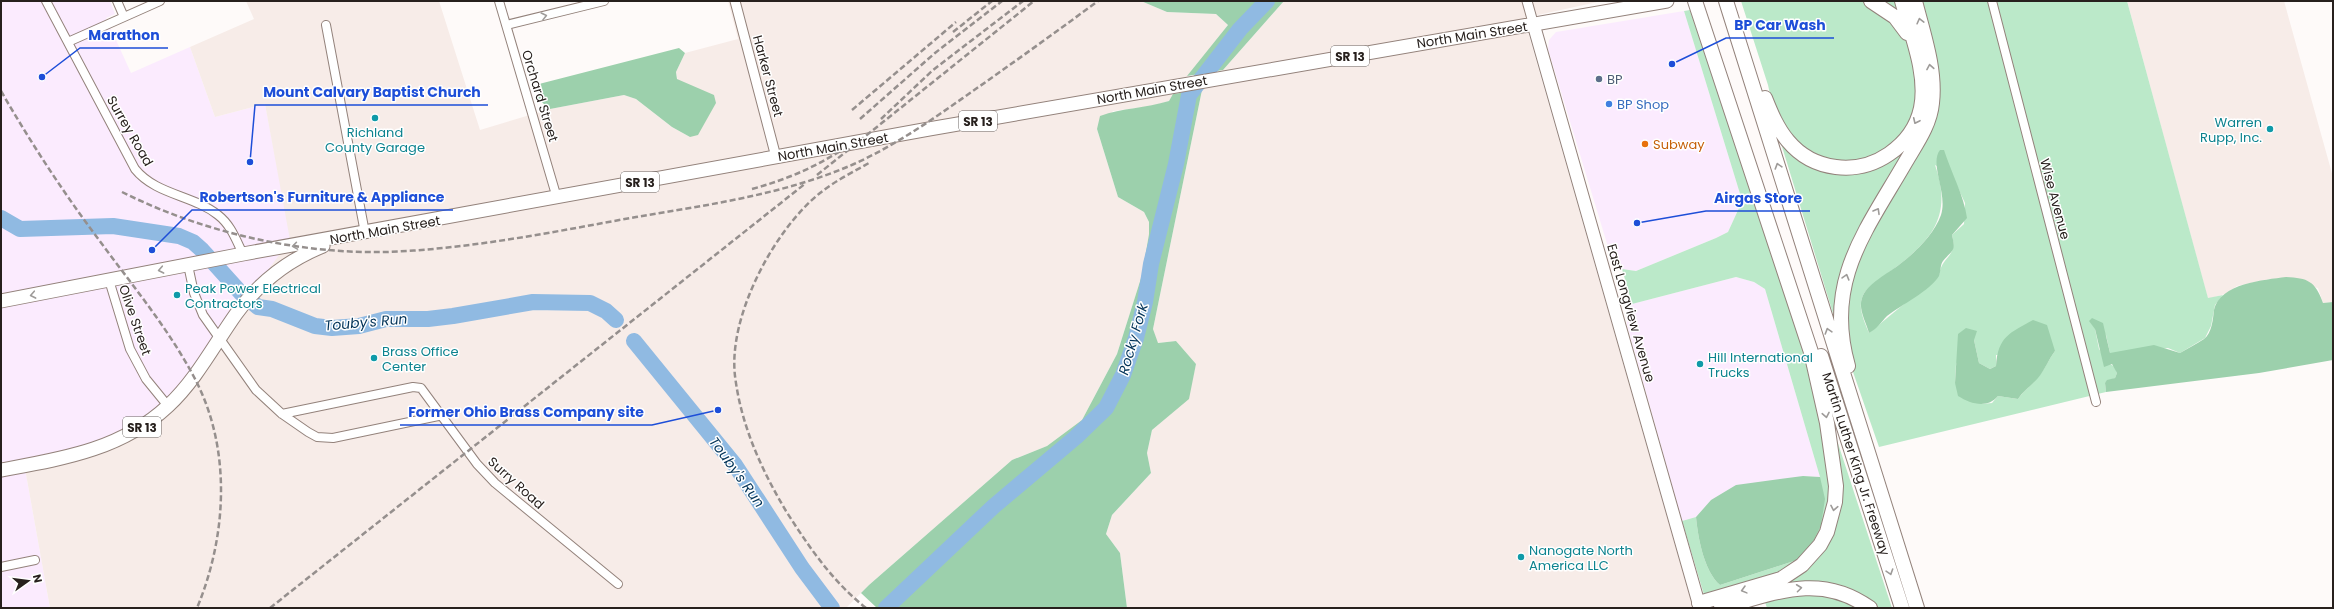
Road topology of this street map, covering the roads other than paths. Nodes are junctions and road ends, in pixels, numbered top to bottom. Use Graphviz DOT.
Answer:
graph roads {
  1 [pos="46,1"];
  2 [pos="117,1"];
  3 [pos="160,1"];
  4 [pos="499,1"];
  5 [pos="604,1"];
  6 [pos="735,1"];
  7 [pos="1527,1"];
  8 [pos="1667,1"];
  9 [pos="1695,1"];
  10 [pos="1702,1"];
  11 [pos="1726,1"];
  12 [pos="1733,1"];
  13 [pos="1871,1"];
  14 [pos="1902,1"];
  15 [pos="1915,1"];
  16 [pos="1992,1"];
  17 [pos="124,17"];
  18 [pos="326,25"];
  19 [pos="506,25"];
  20 [pos="1534,26"];
  21 [pos="68,42"];
  22 [pos="1914,46"];
  23 [pos="1750,65"];
  24 [pos="1721,70"];
  25 [pos="776,157"];
  26 [pos="557,198"];
  27 [pos="366,233"];
  28 [pos="347,237"];
  29 [pos="243,254"];
  30 [pos="194,264"];
  31 [pos="109,280"];
  32 [pos="1,301"];
  33 [pos="219,339"];
  34 [pos="2096,402"];
  35 [pos="168,406"];
  36 [pos="282,414"];
  37 [pos="443,416"];
  38 [pos="1,470"];
  39 [pos="35,560"];
  40 [pos="1,567"];
  41 [pos="618,584"];
  42 [pos="1910,585"];
  43 [pos="1700,605"];
  44 [pos="1721,608"];
  45 [pos="1870,608"];
  46 [pos="1902,608"];
  47 [pos="1917,608"];
  1 -- 21 [label="street, Surrey Road"];
  2 -- 17 [label="street"];
  3 -- 17 [label="street"];
  4 -- 19 [label="street, Orchard Street"];
  19 -- 5 [label="street, one-way"];
  6 -- 25 [label="street, Harker Street"];
  7 -- 20 [label="street"];
  8 -- 20 [label="highway, North Main Street / SR 13"];
  9 -- 24 [label="highway"];
  10 -- 24 [label="highway, Martin Luther King Jr. Freeway"];
  11 -- 23 [label="highway, Martin Luther King Jr. Freeway"];
  12 -- 23 [label="highway"];
  13 -- 22 [label="highway"];
  14 -- 22 [label="highway"];
  42 -- 15 [label="highway, one-way"];
  16 -- 34 [label="street, Wise Avenue"];
  17 -- 21 [label="street"];
  18 -- 27 [label="street"];
  19 -- 26 [label="street, Orchard Street"];
  20 -- 25 [label="highway, North Main Street / SR 13"];
  20 -- 43 [label="main road, East Longview Avenue"];
  21 -- 29 [label="street, Surrey Road"];
  22 -- 23 [label="highway, one-way"];
  42 -- 23 [label="highway, Martin Luther King Jr. Freeway, one-way"];
  24 -- 43 [label="highway, one-way"];
  24 -- 46 [label="highway, Martin Luther King Jr. Freeway, one-way"];
  25 -- 26 [label="highway, North Main Street / SR 13"];
  26 -- 27 [label="highway, North Main Street / SR 13"];
  27 -- 28 [label="highway, North Main Street / SR 13"];
  28 -- 29 [label="highway, North Main Street / SR 13, one-way"];
  28 -- 33 [label="highway, SR 13"];
  29 -- 30 [label="highway, North Main Street / SR 13"];
  30 -- 31 [label="highway, North Main Street / SR 13, one-way"];
  30 -- 33 [label="street"];
  31 -- 32 [label="highway, North Main Street / SR 13, one-way"];
  31 -- 35 [label="street, Olive Street"];
  33 -- 35 [label="highway, SR 13"];
  33 -- 36 [label="street"];
  35 -- 38 [label="highway, SR 13"];
  36 -- 37 [label="street"];
  36 -- 37 [label="street, Surry Road"];
  37 -- 41 [label="street, Surry Road"];
  39 -- 40 [label="street"];
  42 -- 47 [label="highway, Martin Luther King Jr. Freeway"];
  44 -- 45 [label="highway, one-way"];
}
